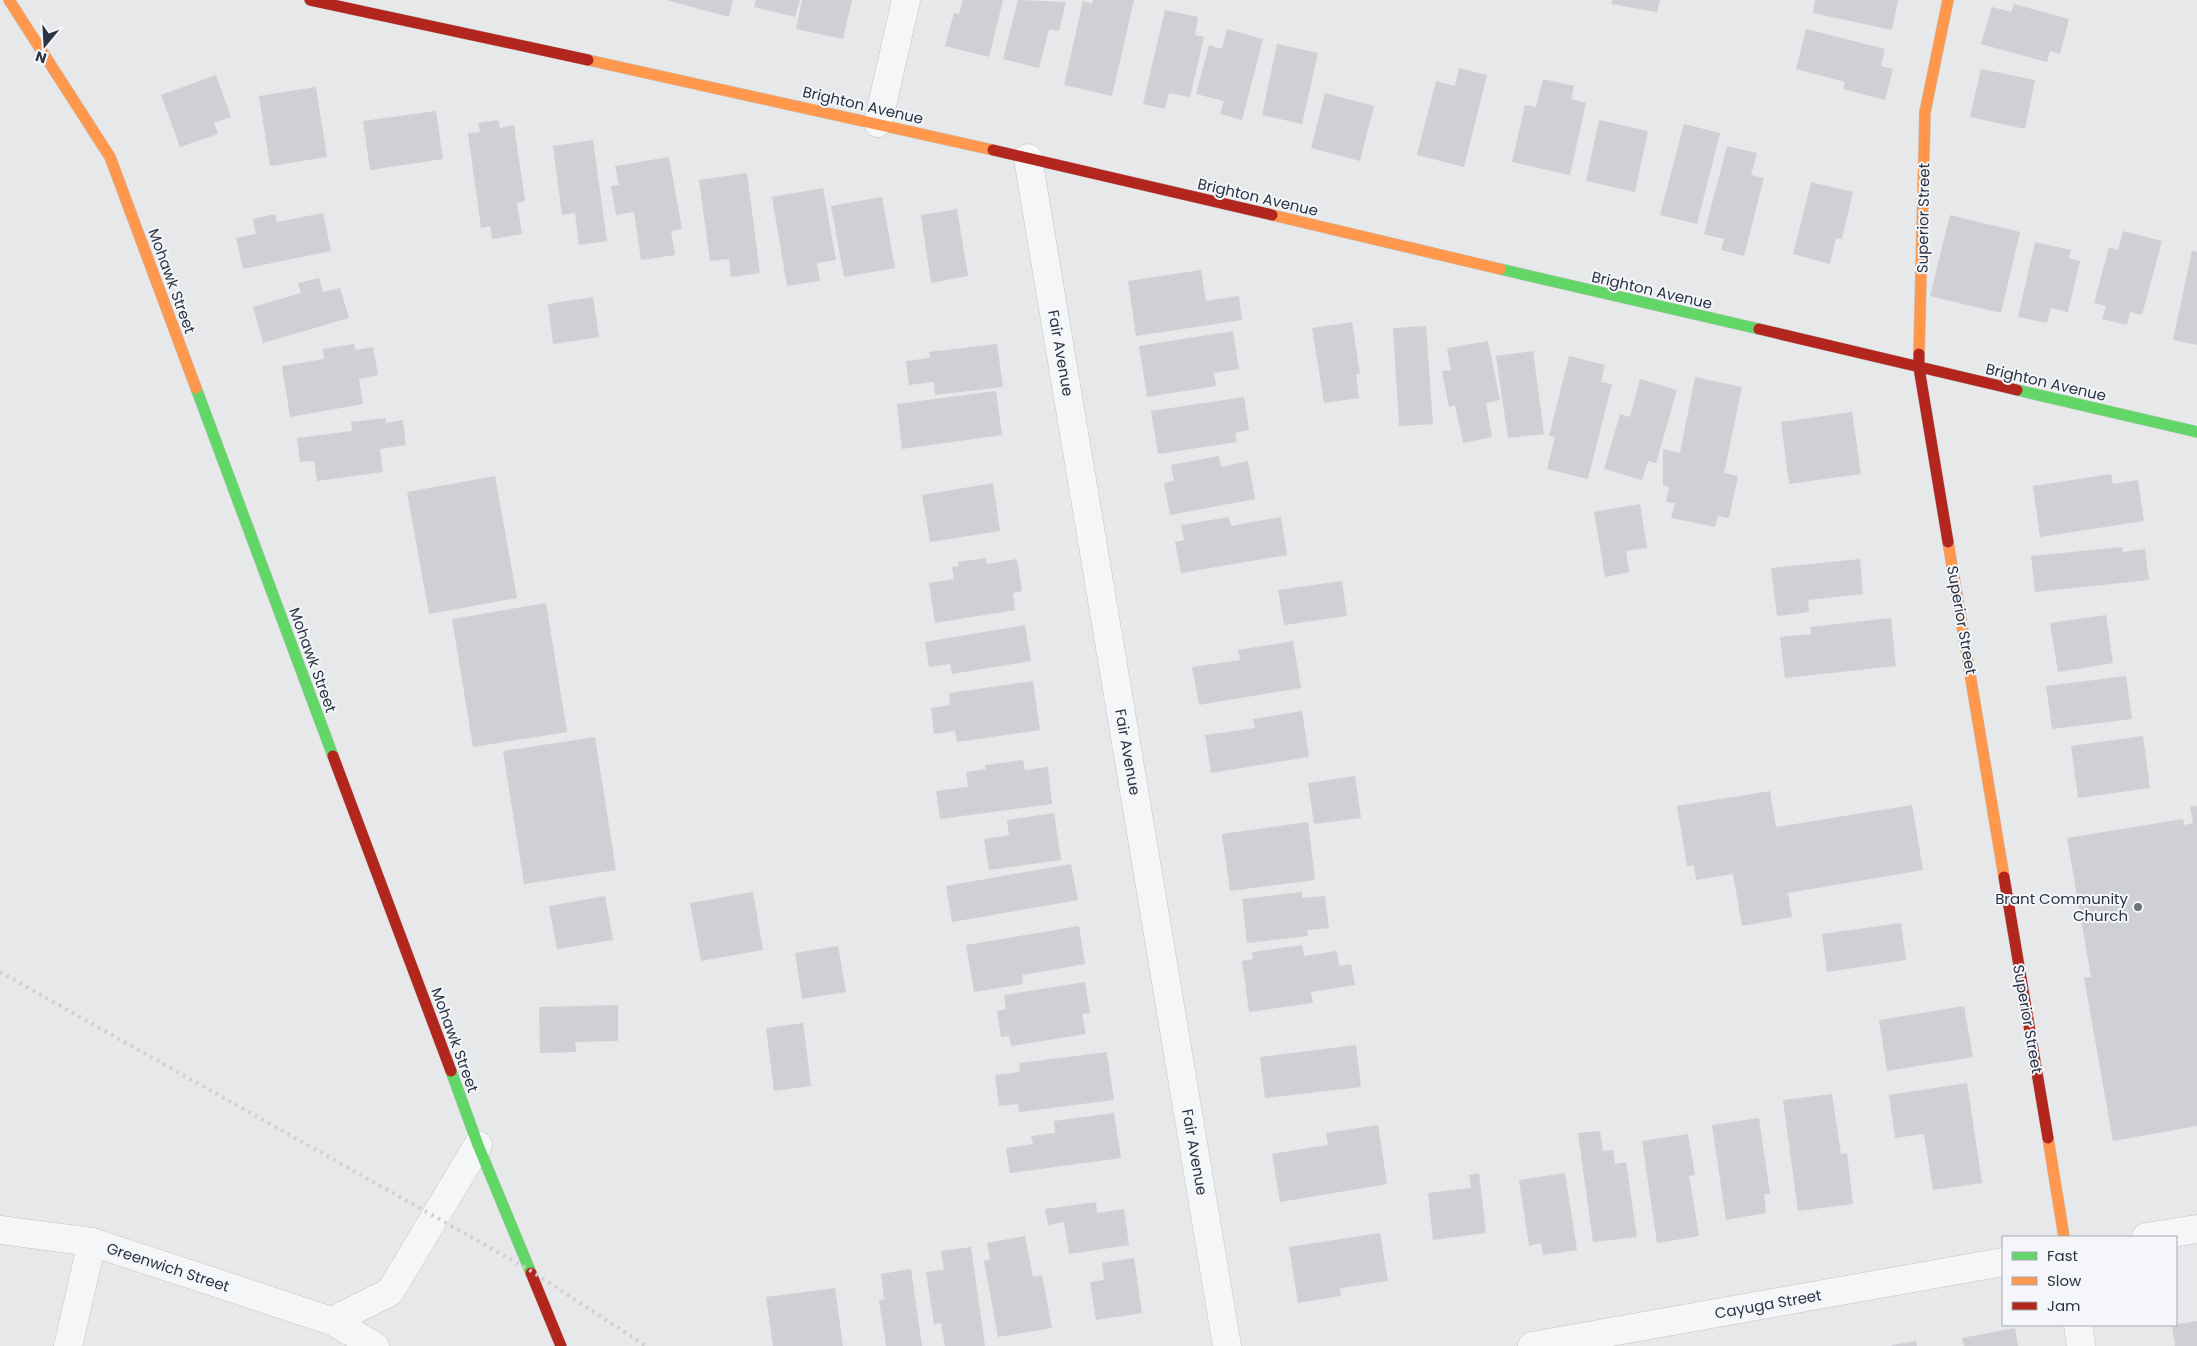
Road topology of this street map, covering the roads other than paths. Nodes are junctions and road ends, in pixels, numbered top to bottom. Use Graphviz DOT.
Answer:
graph roads {
  1 [pos="10,0"];
  2 [pos="310,0"];
  3 [pos="906,0"];
  4 [pos="1948,0"];
  5 [pos="878,123"];
  6 [pos="1028,158"];
  7 [pos="1919,368"];
  8 [pos="2197,432"];
  9 [pos="478,1145"];
  10 [pos="2197,1229"];
  11 [pos="0,1230"];
  12 [pos="2064,1236"];
  13 [pos="2152,1236"];
  14 [pos="92,1242"];
  15 [pos="2002,1262"];
  16 [pos="332,1320"];
  17 [pos="2078,1326"];
  18 [pos="68,1346"];
  19 [pos="374,1346"];
  20 [pos="561,1346"];
  21 [pos="1227,1346"];
  22 [pos="1532,1346"];
  23 [pos="2082,1346"];
  1 -- 9 [label="street, Mohawk Street"];
  2 -- 5 [label="street, Brighton Avenue"];
  3 -- 5 [label="street"];
  4 -- 7 [label="street, Superior Street"];
  5 -- 6 [label="street, Brighton Avenue"];
  6 -- 7 [label="street, Brighton Avenue"];
  6 -- 21 [label="street, Fair Avenue"];
  7 -- 8 [label="street, Brighton Avenue"];
  7 -- 12 [label="street, Superior Street"];
  9 -- 16 [label="street"];
  9 -- 20 [label="street, Mohawk Street"];
  10 -- 13 [label="street"];
  11 -- 14 [label="street, Greenwich Street"];
  14 -- 16 [label="street, Greenwich Street"];
  14 -- 18 [label="street"];
  15 -- 22 [label="street, Cayuga Street"];
  16 -- 19 [label="street, Greenwich Street"];
  17 -- 23 [label="street"];
}
